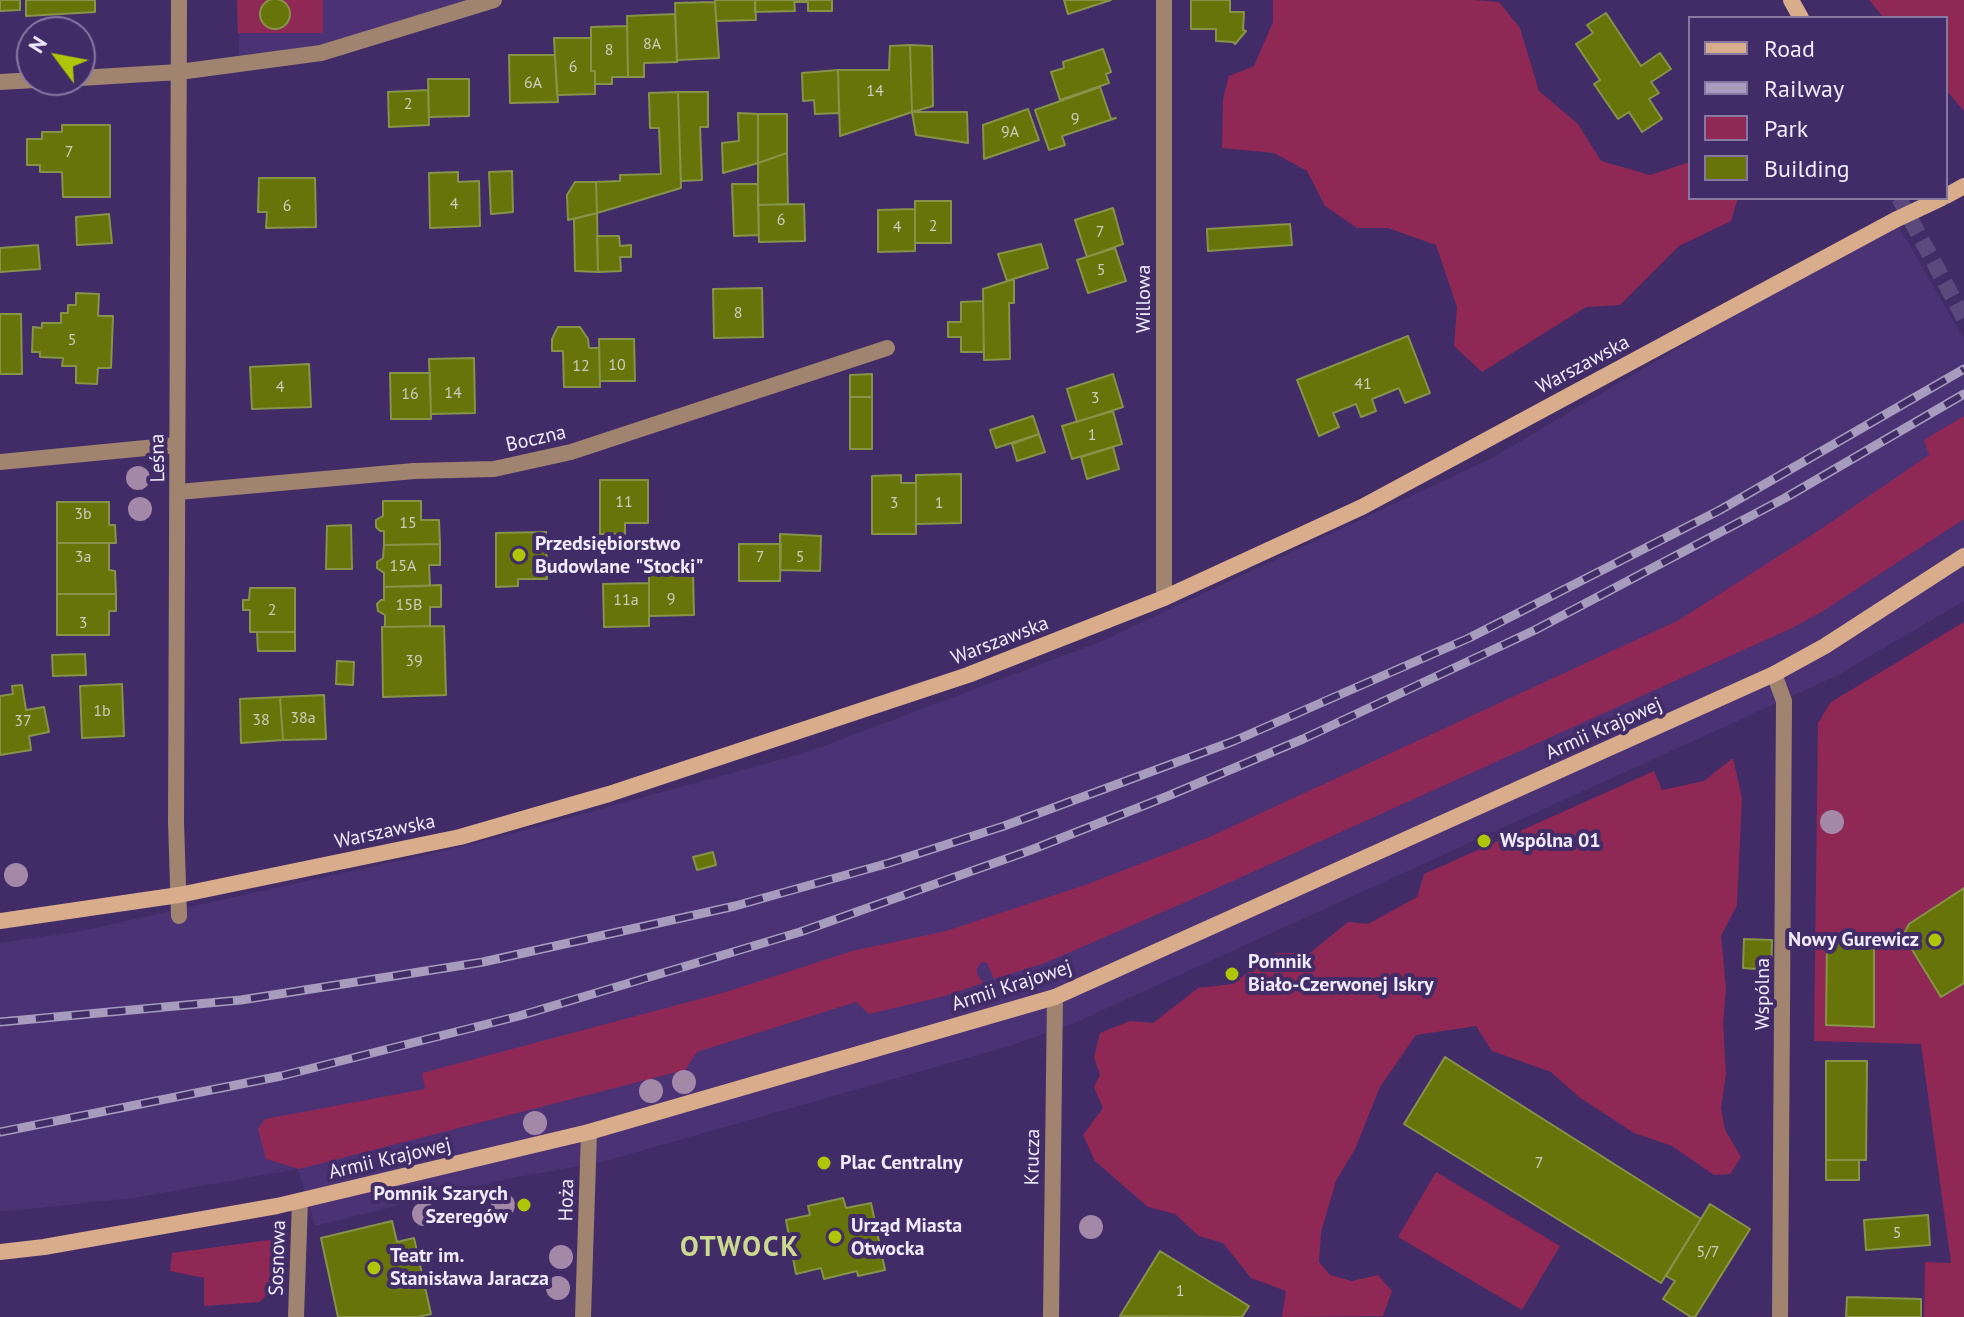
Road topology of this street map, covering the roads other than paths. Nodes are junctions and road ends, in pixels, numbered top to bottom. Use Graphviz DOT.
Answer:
graph roads {
  1 [pos="179,0"];
  2 [pos="494,0"];
  3 [pos="1164,0"];
  4 [pos="179,72"];
  5 [pos="96,77"];
  6 [pos="1938,200"];
  7 [pos="887,348"];
  8 [pos="177,445"];
  9 [pos="0,462"];
  10 [pos="179,492"];
  11 [pos="1964,556"];
  12 [pos="1164,598"];
  13 [pos="1774,674"];
  14 [pos="179,895"];
  15 [pos="179,916"];
  16 [pos="0,921"];
  17 [pos="1055,997"];
  18 [pos="589,1132"];
  19 [pos="300,1201"];
  20 [pos="0,1252"];
  21 [pos="296,1317"];
  22 [pos="583,1317"];
  23 [pos="1051,1317"];
  24 [pos="1780,1317"];
  1 -- 4 [label="street, Leśna"];
  2 -- 4 [label="street"];
  3 -- 12 [label="street, Willowa"];
  4 -- 5 [label="street"];
  4 -- 8 [label="street, Leśna"];
  6 -- 12 [label="main road, Warszawska"];
  7 -- 10 [label="street, Boczna"];
  8 -- 9 [label="street"];
  8 -- 10 [label="street, Leśna"];
  10 -- 14 [label="street, Leśna"];
  11 -- 13 [label="main road, Armii Krajowej"];
  12 -- 14 [label="main road, Warszawska"];
  13 -- 17 [label="main road, Armii Krajowej"];
  13 -- 24 [label="street, Wspólna"];
  14 -- 15 [label="street, Leśna"];
  14 -- 16 [label="main road, Warszawska"];
  17 -- 18 [label="main road, Armii Krajowej"];
  17 -- 23 [label="street, Krucza"];
  18 -- 19 [label="main road, Armii Krajowej"];
  18 -- 22 [label="street, Hoża"];
  19 -- 20 [label="main road, Armii Krajowej"];
  19 -- 21 [label="street, Sosnowa"];
}
